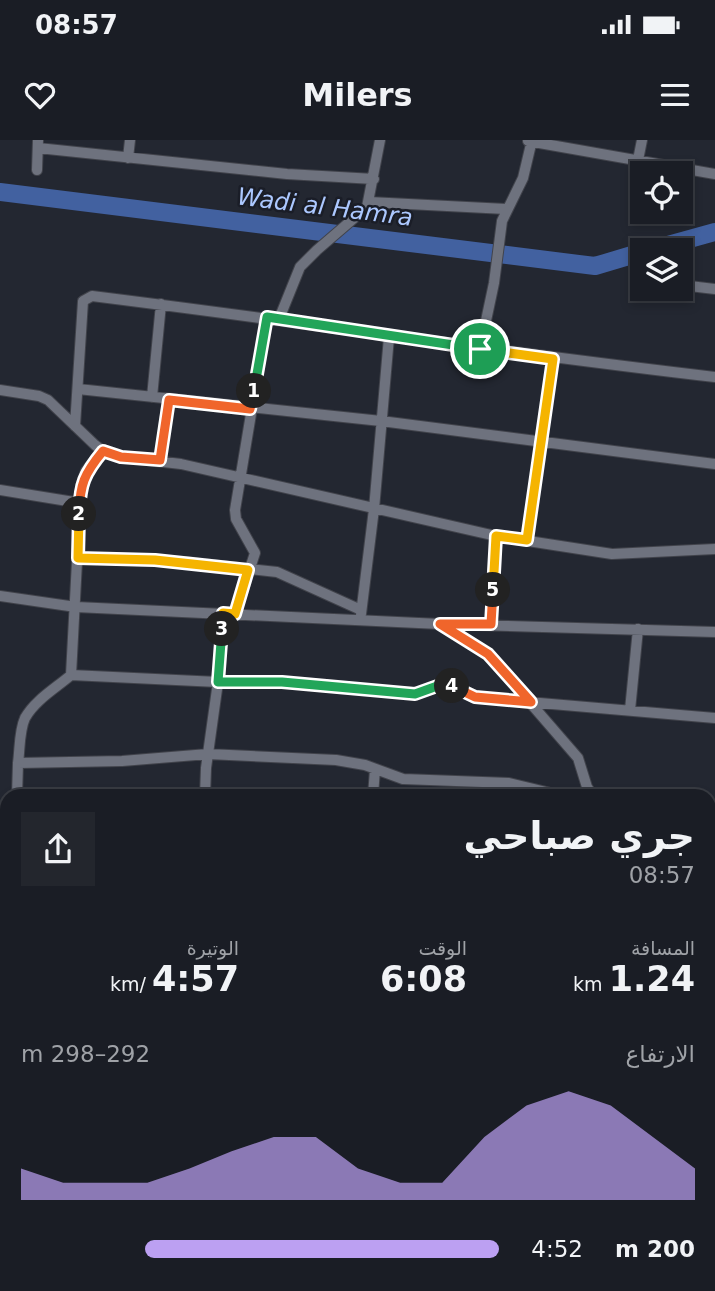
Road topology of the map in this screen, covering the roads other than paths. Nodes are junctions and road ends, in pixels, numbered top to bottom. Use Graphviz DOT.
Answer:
graph roads {
  1 [pos="130,140"];
  2 [pos="380,140"];
  3 [pos="530,140"];
  4 [pos="642,140"];
  5 [pos="38,144"];
  6 [pos="128,158"];
  7 [pos="638,160"];
  8 [pos="37,170"];
  9 [pos="715,174"];
  10 [pos="374,179"];
  11 [pos="369,202"];
  12 [pos="506,209"];
  13 [pos="693,286"];
  14 [pos="715,289"];
  15 [pos="161,304"];
  16 [pos="273,318"];
  17 [pos="389,337"];
  18 [pos="480,349"];
  19 [pos="553,359"];
  20 [pos="715,377"];
  21 [pos="78,389"];
  22 [pos="0,390"];
  23 [pos="152,397"];
  24 [pos="169,400"];
  25 [pos="250,409"];
  26 [pos="382,421"];
  27 [pos="75,426"];
  28 [pos="541,442"];
  29 [pos="103,451"];
  30 [pos="160,460"];
  31 [pos="715,464"];
  32 [pos="240,477"];
  33 [pos="0,490"];
  34 [pos="80,503"];
  35 [pos="374,509"];
  36 [pos="496,536"];
  37 [pos="527,540"];
  38 [pos="715,549"];
  39 [pos="78,558"];
  40 [pos="248,570"];
  41 [pos="0,596"];
  42 [pos="76,607"];
  43 [pos="229,613"];
  44 [pos="361,615"];
  45 [pos="440,624"];
  46 [pos="491,624"];
  47 [pos="638,629"];
  48 [pos="715,632"];
  49 [pos="71,675"];
  50 [pos="218,682"];
  51 [pos="531,702"];
  52 [pos="630,710"];
  53 [pos="715,718"];
  54 [pos="208,754"];
  55 [pos="18,764"];
  56 [pos="375,769"];
  57 [pos="17,789"];
  58 [pos="206,789"];
  59 [pos="374,789"];
  60 [pos="534,789"];
  61 [pos="588,789"];
  1 -- 6 [label="street"];
  2 -- 10 [label="street"];
  3 -- 7 [label="street"];
  3 -- 12 [label="street"];
  4 -- 7 [label="street"];
  5 -- 6 [label="street"];
  5 -- 8 [label="street"];
  6 -- 10 [label="street"];
  7 -- 9 [label="street"];
  10 -- 11 [label="street"];
  11 -- 12 [label="street"];
  11 -- 16 [label="street"];
  12 -- 18 [label="street"];
  13 -- 14 [label="street"];
  15 -- 16 [label="street"];
  15 -- 21 [label="street"];
  15 -- 23 [label="street"];
  16 -- 17 [label="street"];
  16 -- 25 [label="street"];
  17 -- 18 [label="street"];
  17 -- 26 [label="street"];
  18 -- 19 [label="street"];
  19 -- 20 [label="street"];
  19 -- 28 [label="street"];
  21 -- 23 [label="street"];
  21 -- 27 [label="street"];
  22 -- 27 [label="street"];
  23 -- 24 [label="street"];
  24 -- 25 [label="street"];
  24 -- 30 [label="street"];
  25 -- 26 [label="street"];
  25 -- 32 [label="street"];
  26 -- 28 [label="street"];
  26 -- 35 [label="street"];
  27 -- 29 [label="street"];
  28 -- 31 [label="street"];
  28 -- 37 [label="street"];
  29 -- 30 [label="street"];
  29 -- 34 [label="street"];
  30 -- 32 [label="street"];
  32 -- 35 [label="street"];
  32 -- 40 [label="street"];
  33 -- 34 [label="street"];
  34 -- 39 [label="street"];
  35 -- 36 [label="street"];
  35 -- 44 [label="street"];
  36 -- 37 [label="street"];
  36 -- 46 [label="street"];
  37 -- 38 [label="street"];
  39 -- 40 [label="street"];
  39 -- 42 [label="street"];
  40 -- 43 [label="street"];
  40 -- 44 [label="street"];
  41 -- 42 [label="street"];
  42 -- 43 [label="street"];
  42 -- 49 [label="street"];
  43 -- 44 [label="street"];
  43 -- 50 [label="street"];
  44 -- 45 [label="street"];
  45 -- 46 [label="street"];
  45 -- 51 [label="street"];
  46 -- 47 [label="street"];
  47 -- 48 [label="street"];
  47 -- 52 [label="street"];
  49 -- 50 [label="street"];
  49 -- 55 [label="street"];
  50 -- 51 [label="street"];
  50 -- 54 [label="street"];
  51 -- 52 [label="street"];
  51 -- 61 [label="street"];
  52 -- 53 [label="street"];
  54 -- 55 [label="street"];
  54 -- 56 [label="street"];
  54 -- 58 [label="street"];
  55 -- 57 [label="street"];
  56 -- 59 [label="street"];
  56 -- 60 [label="street"];
}
